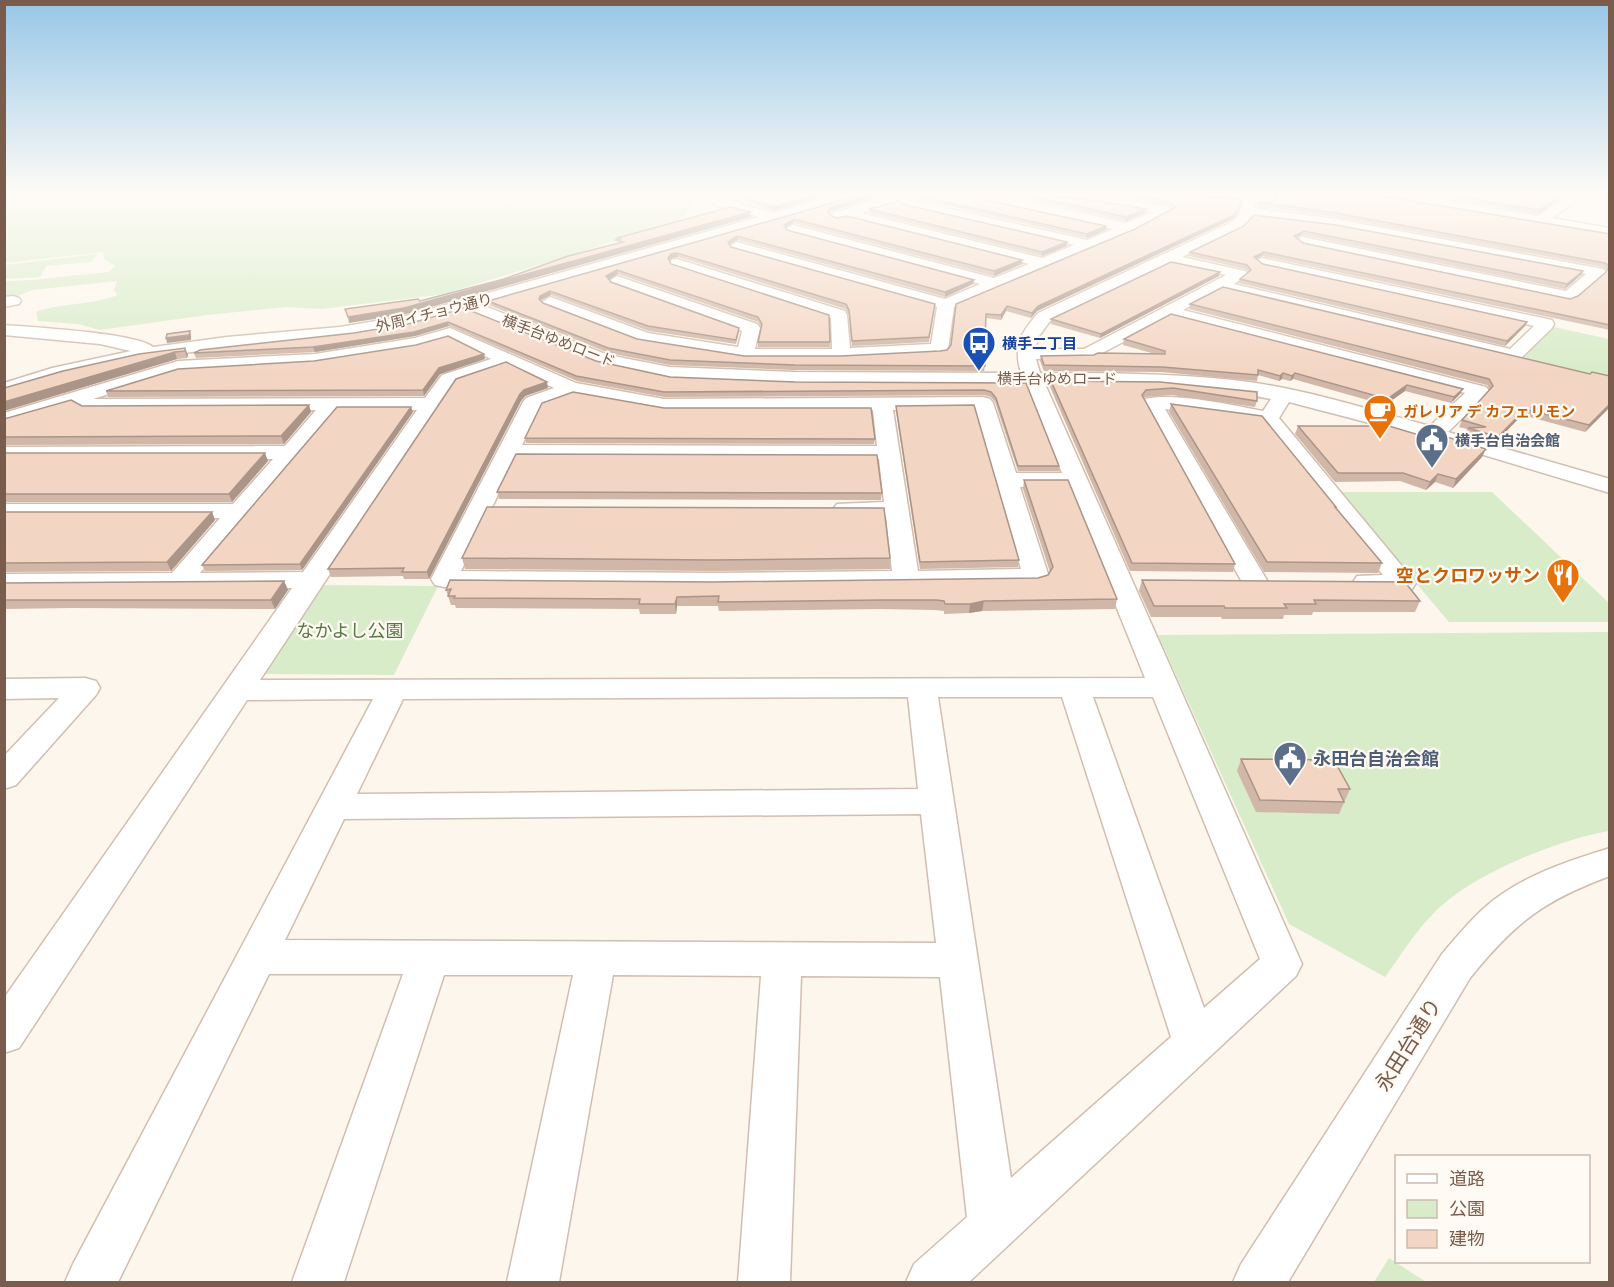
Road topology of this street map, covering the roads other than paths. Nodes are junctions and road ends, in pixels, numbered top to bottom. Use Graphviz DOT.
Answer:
graph roads {
  1 [pos="645,253"];
  2 [pos="700,253"];
  3 [pos="754,253"];
  4 [pos="874,253"];
  5 [pos="1005,253"];
  6 [pos="1067,253"];
  7 [pos="1178,253"];
  8 [pos="1279,253"];
  9 [pos="1331,253"];
  10 [pos="1496,253"];
  11 [pos="1168,258"];
  12 [pos="1262,262"];
  13 [pos="1044,263"];
  14 [pos="1240,274"];
  15 [pos="637,275"];
  16 [pos="995,284"];
  17 [pos="1219,285"];
  18 [pos="573,295"];
  19 [pos="945,304"];
  20 [pos="467,305"];
  21 [pos="1170,312"];
  22 [pos="4,330"];
  23 [pos="264,339"];
  24 [pos="159,351"];
  25 [pos="745,354"];
  26 [pos="798,354"];
  27 [pos="841,354"];
  28 [pos="1025,354"];
  29 [pos="508,359"];
  30 [pos="247,363"];
  31 [pos="795,378"];
  32 [pos="927,378"];
  33 [pos="1033,378"];
  34 [pos="571,388"];
  35 [pos="4,389"];
  36 [pos="1283,395"];
  37 [pos="332,404"];
  38 [pos="430,404"];
  39 [pos="882,404"];
  40 [pos="934,404"];
  41 [pos="51,405"];
  42 [pos="1269,418"];
  43 [pos="4,420"];
  44 [pos="1434,434"];
  45 [pos="291,452"];
  46 [pos="508,452"];
  47 [pos="4,453"];
  48 [pos="889,453"];
  49 [pos="1006,480"];
  50 [pos="1076,480"];
  51 [pos="1610,486"];
  52 [pos="479,508"];
  53 [pos="503,508"];
  54 [pos="825,509"];
  55 [pos="897,509"];
  56 [pos="4,511"];
  57 [pos="240,511"];
  58 [pos="906,578"];
  59 [pos="180,580"];
  60 [pos="311,580"];
  61 [pos="4,582"];
  62 [pos="1255,582"];
  63 [pos="1346,582"];
  64 [pos="1074,687"];
  65 [pos="1164,687"];
  66 [pos="922,688"];
  67 [pos="4,689"];
  68 [pos="393,689"];
  69 [pos="236,690"];
  70 [pos="4,777"];
  71 [pos="937,801"];
  72 [pos="334,807"];
  73 [pos="1610,862"];
  74 [pos="257,957"];
  75 [pos="429,958"];
  76 [pos="596,959"];
  77 [pos="782,960"];
  78 [pos="958,960"];
  79 [pos="4,1034"];
  80 [pos="1195,1044"];
  81 [pos="993,1225"];
  82 [pos="92,1282"];
  83 [pos="318,1282"];
  84 [pos="533,1282"];
  85 [pos="764,1282"];
  86 [pos="932,1282"];
  87 [pos="1259,1282"];
  1 -- 20 [label="street, 外周イチョウ通り"];
  2 -- 27 [label="street"];
  3 -- 19 [label="street"];
  4 -- 16 [label="street"];
  5 -- 13 [label="street"];
  6 -- 13 [label="street"];
  7 -- 11 [label="street"];
  8 -- 12 [label="street"];
  9 -- 10 [label="street"];
  11 -- 14 [label="street"];
  11 -- 28 [label="street"];
  12 -- 14 [label="street"];
  12 -- 17 [label="street"];
  13 -- 16 [label="street"];
  14 -- 17 [label="street"];
  15 -- 25 [label="street"];
  16 -- 19 [label="street"];
  17 -- 21 [label="street"];
  18 -- 25 [label="street"];
  19 -- 27 [label="street"];
  20 -- 23 [label="street, 外周イチョウ通り"];
  20 -- 31 [label="street, 横手台ゆめロード"];
  21 -- 28 [label="street"];
  21 -- 44 [label="street"];
  22 -- 24 [label="street"];
  23 -- 24 [label="street, 外周イチョウ通り"];
  23 -- 30 [label="street"];
  24 -- 35 [label="street, 外周イチョウ通り"];
  25 -- 26 [label="street"];
  26 -- 27 [label="street"];
  26 -- 31 [label="street"];
  28 -- 33 [label="street"];
  29 -- 30 [label="street"];
  29 -- 34 [label="street"];
  29 -- 38 [label="street"];
  30 -- 41 [label="street"];
  31 -- 32 [label="street, 横手台ゆめロード"];
  32 -- 33 [label="street, 横手台ゆめロード"];
  32 -- 40 [label="street"];
  33 -- 36 [label="street, 横手台ゆめロード"];
  33 -- 50 [label="street"];
  34 -- 39 [label="street"];
  34 -- 46 [label="street"];
  36 -- 42 [label="street"];
  36 -- 44 [label="street, 横手台ゆめロード"];
  37 -- 38 [label="street"];
  37 -- 41 [label="street"];
  37 -- 45 [label="street"];
  38 -- 60 [label="street"];
  39 -- 40 [label="street"];
  39 -- 48 [label="street"];
  40 -- 49 [label="street"];
  41 -- 43 [label="street"];
  42 -- 62 [label="street"];
  42 -- 63 [label="street"];
  44 -- 51 [label="street, 横手台ゆめロード"];
  45 -- 47 [label="street"];
  45 -- 57 [label="street"];
  46 -- 48 [label="street"];
  46 -- 52 [label="street"];
  48 -- 55 [label="street"];
  49 -- 50 [label="street"];
  49 -- 58 [label="street"];
  50 -- 65 [label="street"];
  52 -- 53 [label="street"];
  52 -- 58 [label="street"];
  54 -- 55 [label="street"];
  55 -- 58 [label="street"];
  56 -- 57 [label="street"];
  57 -- 59 [label="street"];
  59 -- 60 [label="street"];
  59 -- 61 [label="street"];
  60 -- 69 [label="street"];
  64 -- 65 [label="street"];
  64 -- 66 [label="street"];
  64 -- 80 [label="street"];
  65 -- 80 [label="street"];
  66 -- 68 [label="street"];
  66 -- 71 [label="street"];
  67 -- 70 [label="street"];
  68 -- 69 [label="street"];
  68 -- 72 [label="street"];
  69 -- 79 [label="street"];
  71 -- 72 [label="street"];
  71 -- 78 [label="street"];
  72 -- 74 [label="street"];
  73 -- 87 [label="street, 永田台通り"];
  74 -- 75 [label="street"];
  74 -- 82 [label="street"];
  75 -- 76 [label="street"];
  75 -- 83 [label="street"];
  76 -- 77 [label="street"];
  76 -- 84 [label="street"];
  77 -- 78 [label="street"];
  77 -- 85 [label="street"];
  78 -- 81 [label="street"];
  80 -- 81 [label="street"];
  81 -- 86 [label="street"];
}
